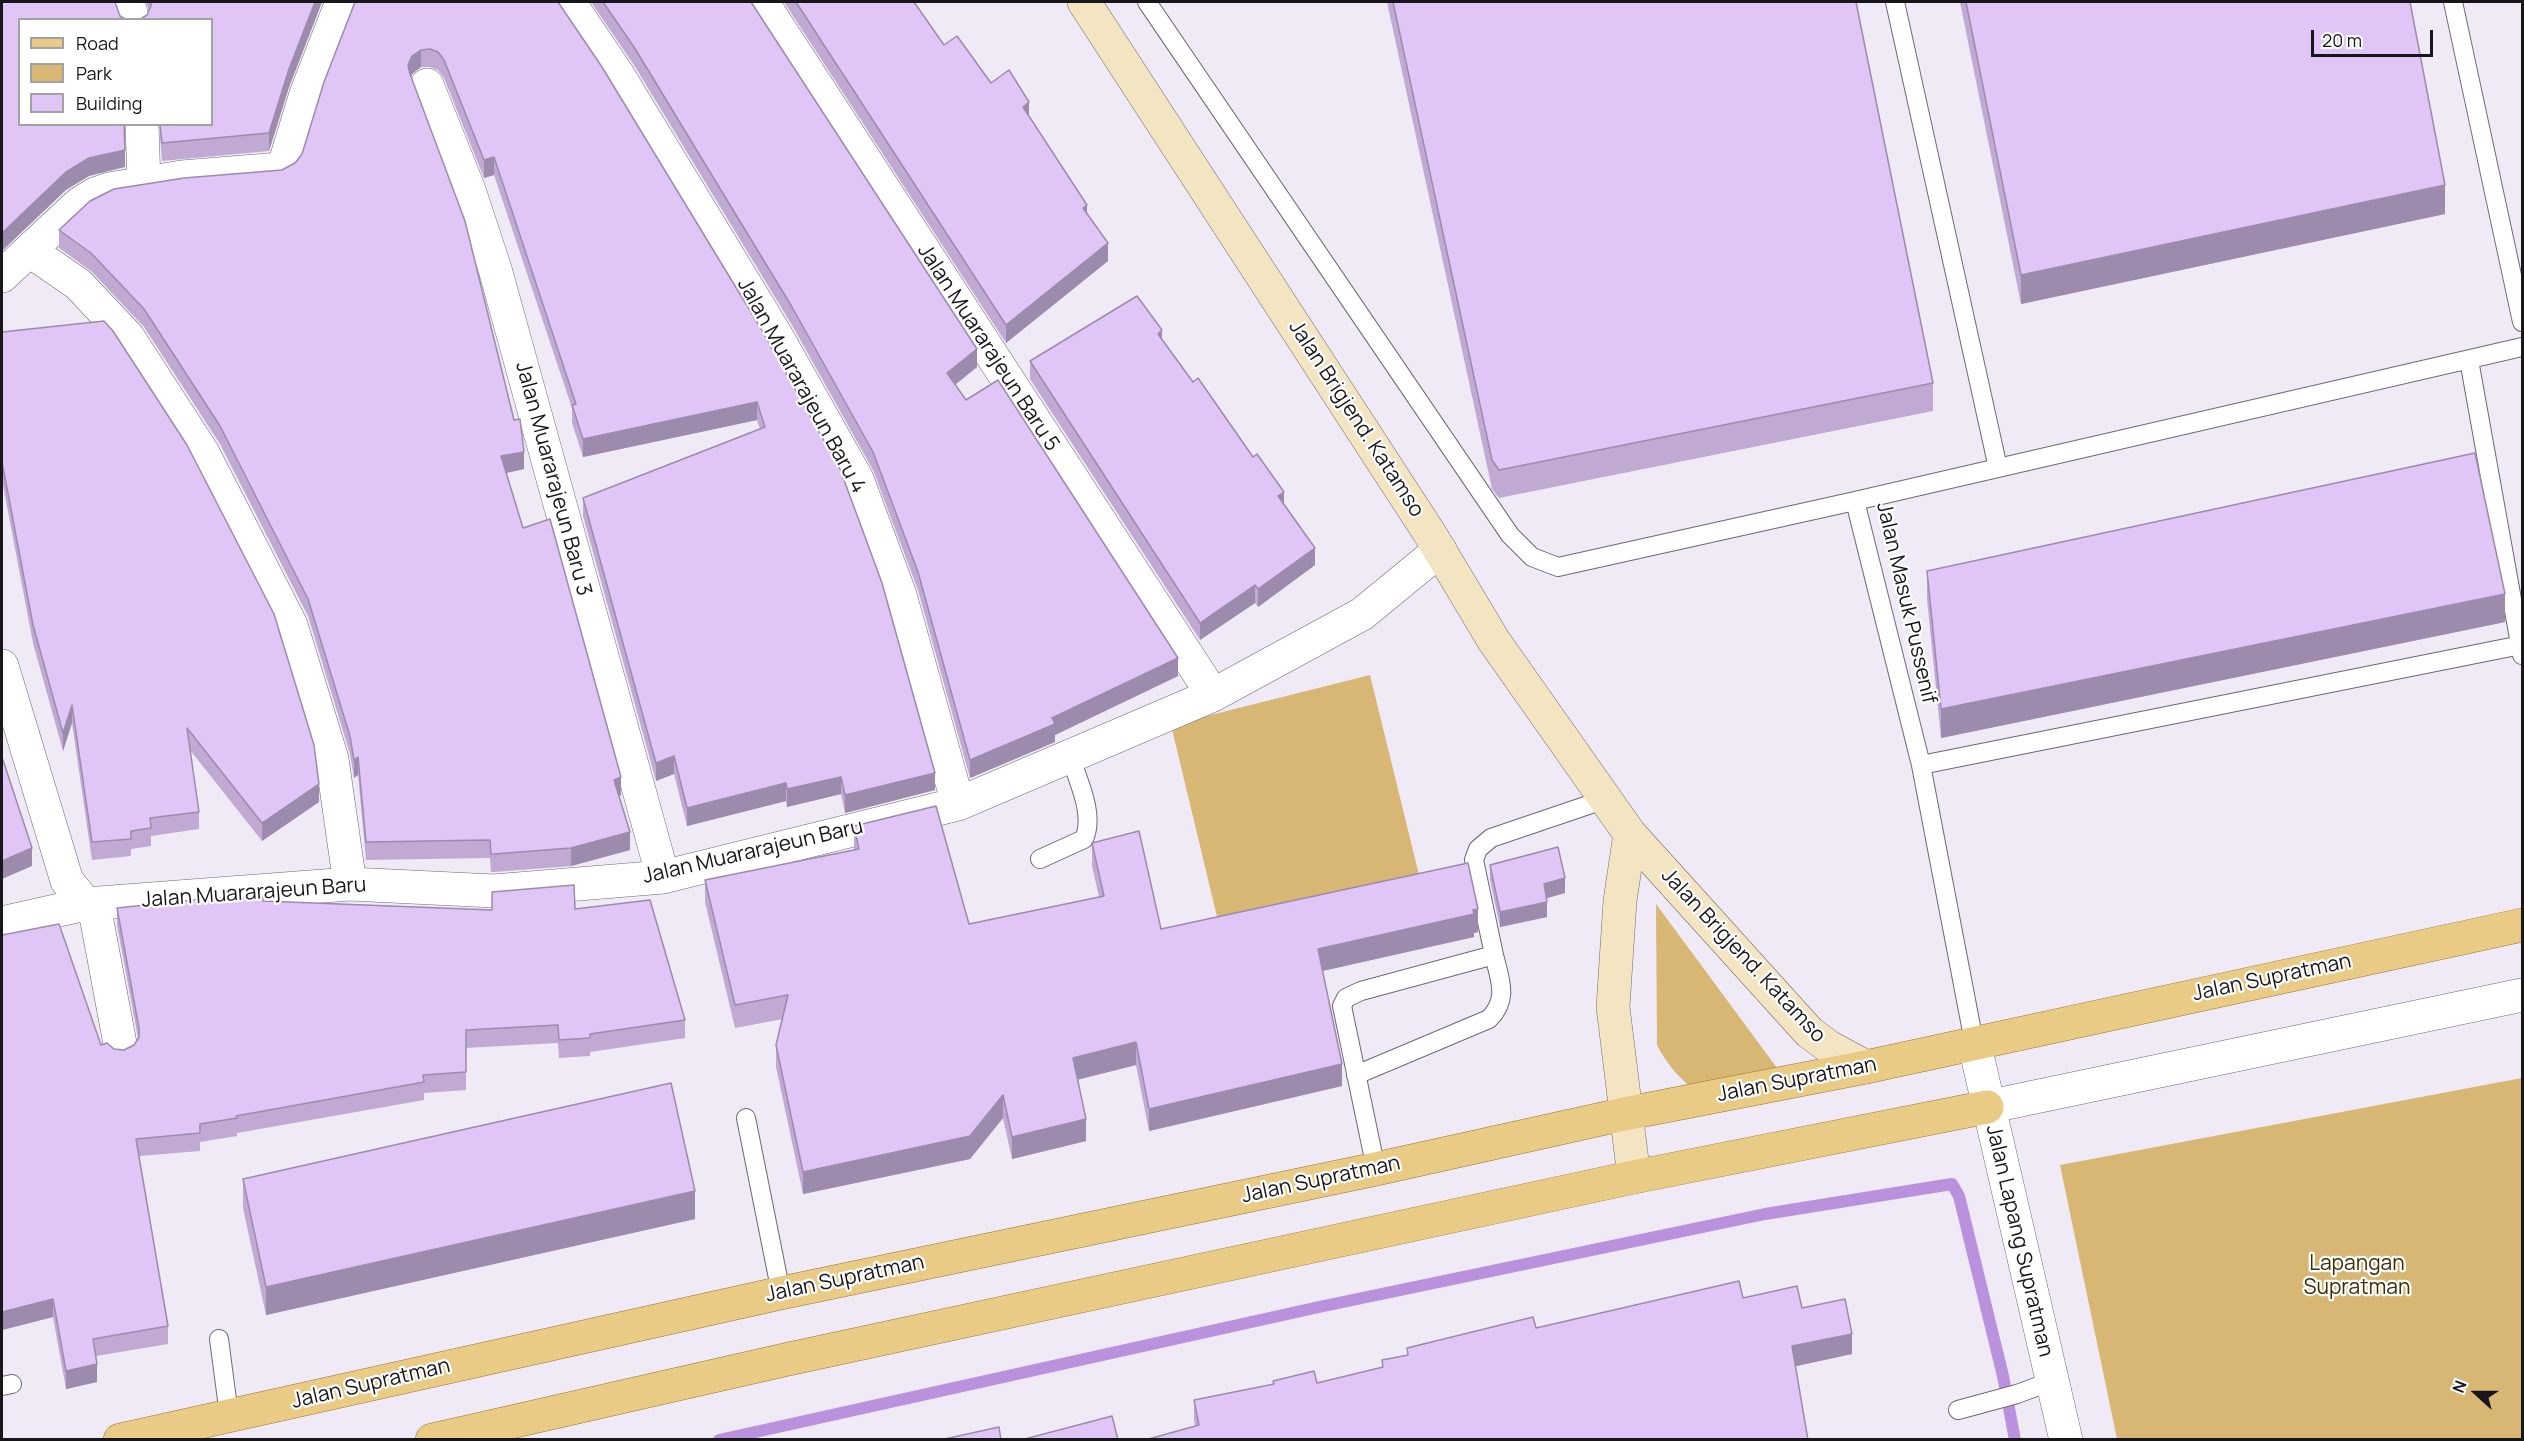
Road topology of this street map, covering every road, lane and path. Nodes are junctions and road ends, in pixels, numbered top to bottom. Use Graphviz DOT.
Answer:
graph roads {
  1 [pos="128,2"];
  2 [pos="342,2"];
  3 [pos="569,2"];
  4 [pos="762,2"];
  5 [pos="1084,2"];
  6 [pos="1147,2"];
  7 [pos="1895,2"];
  8 [pos="2453,2"];
  9 [pos="132,18"];
  10 [pos="427,85"];
  11 [pos="141,126"];
  12 [pos="144,183"];
  13 [pos="30,251"];
  14 [pos="2,276"];
  15 [pos="2523,322"];
  16 [pos="2523,347"];
  17 [pos="2469,360"];
  18 [pos="1998,468"];
  19 [pos="1855,501"];
  20 [pos="1440,550"];
  21 [pos="2522,650"];
  22 [pos="2,666"];
  23 [pos="1213,695"];
  24 [pos="1070,756"];
  25 [pos="1921,765"];
  26 [pos="1603,800"];
  27 [pos="958,804"];
  28 [pos="1629,834"];
  29 [pos="1040,859"];
  30 [pos="663,877"];
  31 [pos="350,884"];
  32 [pos="86,904"];
  33 [pos="2,923"];
  34 [pos="2523,925"];
  35 [pos="1494,954"];
  36 [pos="2523,995"];
  37 [pos="1974,1042"];
  38 [pos="122,1049"];
  39 [pos="1866,1067"];
  40 [pos="1356,1075"];
  41 [pos="1988,1107"];
  42 [pos="1624,1114"];
  43 [pos="746,1118"];
  44 [pos="1376,1169"];
  45 [pos="1634,1178"];
  46 [pos="781,1293"];
  47 [pos="219,1339"];
  48 [pos="2052,1381"];
  49 [pos="1958,1410"];
  50 [pos="229,1415"];
  51 [pos="120,1440"];
  52 [pos="432,1440"];
  53 [pos="2066,1440"];
  1 -- 9 [label="street"];
  2 -- 12 [label="street"];
  3 -- 27 [label="street, Jalan Muararajeun Baru 4"];
  4 -- 23 [label="street, Jalan Muararajeun Baru 5"];
  5 -- 20 [label="main road, Jalan Brigjend. Katamso"];
  6 -- 19 [label="lane"];
  7 -- 18 [label="lane"];
  8 -- 15 [label="lane"];
  10 -- 30 [label="street, Jalan Muararajeun Baru 3"];
  11 -- 12 [label="street"];
  12 -- 13 [label="street"];
  13 -- 14 [label="street"];
  13 -- 31 [label="street"];
  16 -- 17 [label="lane, Jalan Masuk Pussenif"];
  17 -- 18 [label="lane, Jalan Masuk Pussenif"];
  17 -- 21 [label="lane"];
  18 -- 19 [label="lane, Jalan Masuk Pussenif"];
  19 -- 25 [label="lane, Jalan Masuk Pussenif"];
  20 -- 23 [label="street, Jalan Muararajeun Baru"];
  20 -- 26 [label="main road, Jalan Brigjend. Katamso"];
  21 -- 25 [label="lane"];
  22 -- 32 [label="street"];
  23 -- 24 [label="street, Jalan Muararajeun Baru"];
  24 -- 27 [label="street, Jalan Muararajeun Baru"];
  24 -- 29 [label="lane"];
  25 -- 37 [label="lane, Jalan Masuk Pussenif"];
  26 -- 28 [label="main road, Jalan Brigjend. Katamso"];
  26 -- 35 [label="lane"];
  27 -- 30 [label="street, Jalan Muararajeun Baru"];
  28 -- 39 [label="main road, Jalan Brigjend. Katamso"];
  28 -- 42 [label="main road"];
  30 -- 31 [label="street, Jalan Muararajeun Baru"];
  31 -- 32 [label="street, Jalan Muararajeun Baru"];
  32 -- 33 [label="street, Jalan Muararajeun Baru"];
  32 -- 38 [label="street"];
  34 -- 37 [label="main road, Jalan Supratman"];
  35 -- 40 [label="lane"];
  35 -- 40 [label="lane"];
  36 -- 41 [label="street"];
  37 -- 39 [label="main road, Jalan Supratman"];
  37 -- 41 [label="street, Jalan Lapang Supratman"];
  39 -- 42 [label="main road, Jalan Supratman"];
  40 -- 44 [label="lane"];
  41 -- 45 [label="main road"];
  41 -- 48 [label="street, Jalan Lapang Supratman"];
  42 -- 44 [label="main road, Jalan Supratman"];
  42 -- 45 [label="main road"];
  43 -- 46 [label="lane"];
  44 -- 46 [label="main road, Jalan Supratman"];
  45 -- 52 [label="main road"];
  46 -- 50 [label="main road, Jalan Supratman"];
  47 -- 50 [label="lane"];
  48 -- 49 [label="lane"];
  48 -- 53 [label="street, Jalan Lapang Supratman"];
  50 -- 51 [label="main road, Jalan Supratman"];
}
